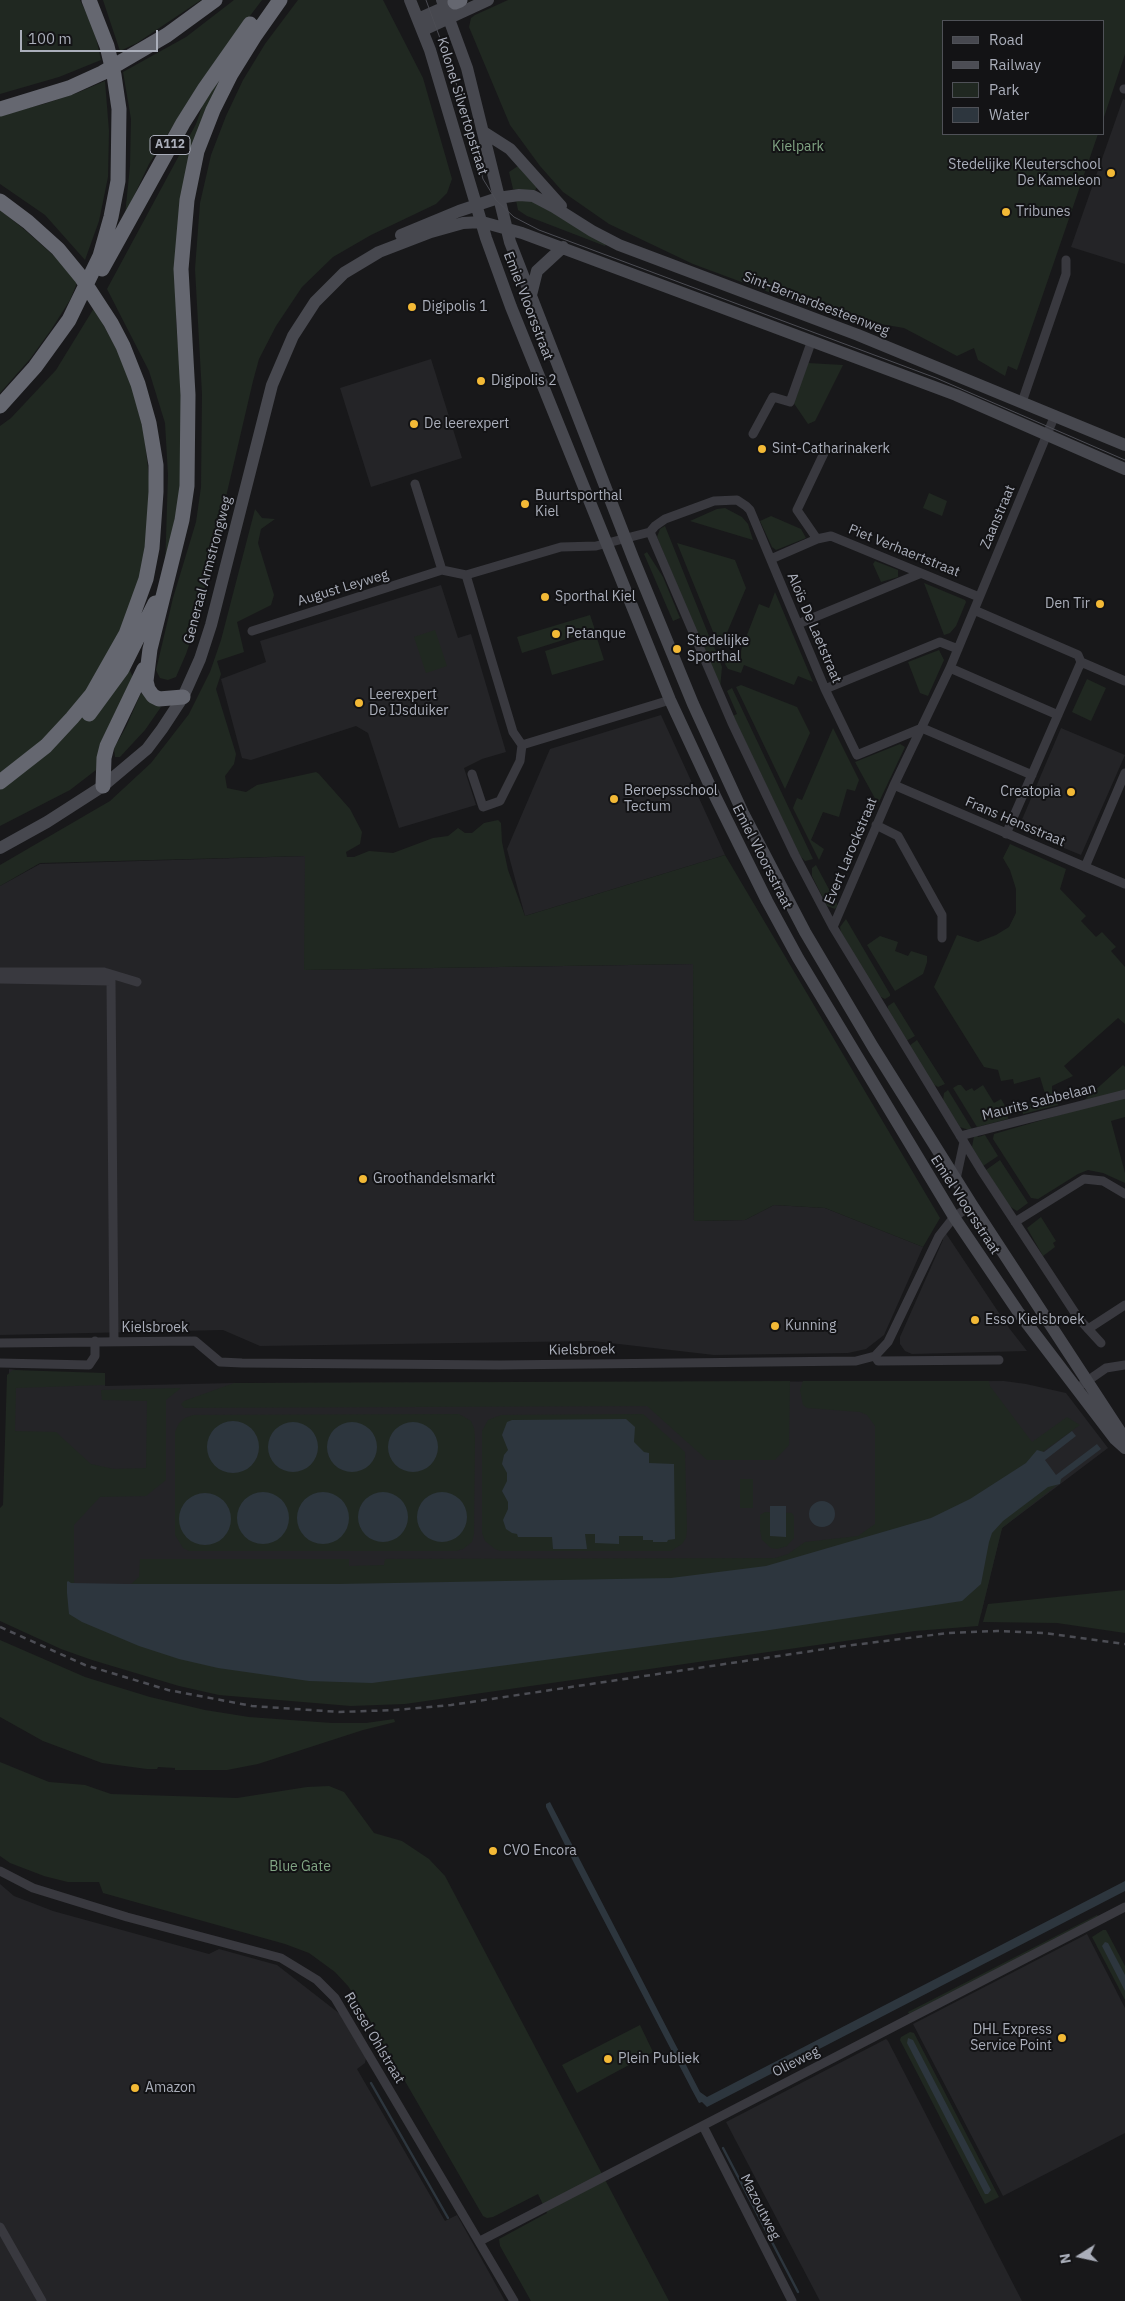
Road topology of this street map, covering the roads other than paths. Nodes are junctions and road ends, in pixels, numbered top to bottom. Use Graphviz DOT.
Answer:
graph roads {
  1 [pos="90,0"];
  2 [pos="214,0"];
  3 [pos="269,0"];
  4 [pos="280,0"];
  5 [pos="410,0"];
  6 [pos="488,0"];
  7 [pos="450,6"];
  8 [pos="420,24"];
  9 [pos="0,109"];
  10 [pos="485,133"];
  11 [pos="498,198"];
  12 [pos="0,201"];
  13 [pos="476,205"];
  14 [pos="482,222"];
  15 [pos="579,223"];
  16 [pos="506,228"];
  17 [pos="563,248"];
  18 [pos="379,252"];
  19 [pos="1066,260"];
  20 [pos="81,297"];
  21 [pos="531,297"];
  22 [pos="812,340"];
  23 [pos="1022,402"];
  24 [pos="0,406"];
  25 [pos="1055,415"];
  26 [pos="753,434"];
  27 [pos="1047,435"];
  28 [pos="1125,445"];
  29 [pos="825,451"];
  30 [pos="1125,469"];
  31 [pos="415,484"];
  32 [pos="650,532"];
  33 [pos="625,539"];
  34 [pos="817,539"];
  35 [pos="177,540"];
  36 [pos="606,544"];
  37 [pos="771,559"];
  38 [pos="442,570"];
  39 [pos="919,574"];
  40 [pos="466,575"];
  41 [pos="979,597"];
  42 [pos="974,610"];
  43 [pos="798,624"];
  44 [pos="252,631"];
  45 [pos="150,649"];
  46 [pos="958,649"];
  47 [pos="1081,662"];
  48 [pos="950,668"];
  49 [pos="1125,681"];
  50 [pos="825,689"];
  51 [pos="183,697"];
  52 [pos="670,700"];
  53 [pos="1058,715"];
  54 [pos="922,728"];
  55 [pos="522,745"];
  56 [pos="1125,773"];
  57 [pos="472,774"];
  58 [pos="1032,775"];
  59 [pos="0,782"];
  60 [pos="894,785"];
  61 [pos="104,786"];
  62 [pos="0,791"];
  63 [pos="876,825"];
  64 [pos="1006,834"];
  65 [pos="0,848"];
  66 [pos="1084,867"];
  67 [pos="1125,884"];
  68 [pos="833,927"];
  69 [pos="942,938"];
  70 [pos="0,972"];
  71 [pos="104,972"];
  72 [pos="0,979"];
  73 [pos="111,981"];
  74 [pos="136,982"];
  75 [pos="1125,1094"];
  76 [pos="962,1139"];
  77 [pos="956,1179"];
  78 [pos="1125,1194"];
  79 [pos="972,1205"];
  80 [pos="954,1217"];
  81 [pos="1014,1222"];
  82 [pos="1125,1305"];
  83 [pos="1088,1329"];
  84 [pos="114,1341"];
  85 [pos="94,1342"];
  86 [pos="0,1343"];
  87 [pos="1101,1343"];
  88 [pos="875,1356"];
  89 [pos="999,1360"];
  90 [pos="0,1363"];
  91 [pos="1125,1365"];
  92 [pos="1082,1385"];
  93 [pos="1125,1439"];
  94 [pos="1125,1448"];
  95 [pos="0,1871"];
  96 [pos="1125,1907"];
  97 [pos="703,2126"];
  98 [pos="0,2227"];
  99 [pos="480,2241"];
  100 [pos="42,2301"];
  101 [pos="514,2301"];
  102 [pos="792,2301"];
  1 -- 20 [label="highway"];
  2 -- 9 [label="highway"];
  3 -- 20 [label="highway, A112"];
  4 -- 35 [label="highway"];
  5 -- 8 [label="street, Kolonel Silvertopstraat"];
  6 -- 7 [label="street"];
  7 -- 8 [label="street"];
  7 -- 10 [label="street, Kolonel Silvertopstraat"];
  8 -- 13 [label="street, Kolonel Silvertopstraat"];
  10 -- 11 [label="street, Kolonel Silvertopstraat"];
  10 -- 15 [label="street"];
  11 -- 13 [label="street, Sint-Bernardsesteenweg"];
  11 -- 15 [label="street, Sint-Bernardsesteenweg"];
  11 -- 16 [label="street, Emiel Vloorsstraat"];
  12 -- 59 [label="highway"];
  13 -- 14 [label="street, Kolonel Silvertopstraat"];
  13 -- 18 [label="street, Generaal Armstrongweg"];
  14 -- 16 [label="street"];
  14 -- 18 [label="street, Generaal Armstrongweg"];
  14 -- 36 [label="street, Emiel Vloorsstraat"];
  15 -- 23 [label="street, Sint-Bernardsesteenweg"];
  16 -- 17 [label="street"];
  16 -- 21 [label="street, Emiel Vloorsstraat"];
  17 -- 21 [label="street"];
  17 -- 22 [label="street"];
  18 -- 51 [label="street, Generaal Armstrongweg"];
  19 -- 23 [label="street"];
  20 -- 24 [label="highway, A112"];
  21 -- 33 [label="street, Emiel Vloorsstraat"];
  22 -- 26 [label="street"];
  22 -- 27 [label="street"];
  23 -- 25 [label="street, Sint-Bernardsesteenweg"];
  25 -- 27 [label="street, Zaanstraat"];
  25 -- 28 [label="street, Sint-Bernardsesteenweg"];
  27 -- 30 [label="street"];
  27 -- 41 [label="street, Zaanstraat"];
  29 -- 34 [label="street"];
  31 -- 38 [label="street"];
  32 -- 33 [label="street"];
  32 -- 37 [label="street, Aloïs De Laetstraat"];
  32 -- 68 [label="street"];
  33 -- 36 [label="street, August Leyweg"];
  33 -- 77 [label="street, Emiel Vloorsstraat"];
  34 -- 37 [label="street, Piet Verhaertstraat"];
  34 -- 39 [label="street, Piet Verhaertstraat"];
  35 -- 45 [label="highway"];
  35 -- 62 [label="highway"];
  36 -- 40 [label="street, August Leyweg"];
  36 -- 52 [label="street, Emiel Vloorsstraat"];
  37 -- 43 [label="street, Aloïs De Laetstraat"];
  38 -- 40 [label="street, August Leyweg"];
  38 -- 44 [label="street, August Leyweg"];
  39 -- 41 [label="street, Piet Verhaertstraat"];
  39 -- 43 [label="street"];
  40 -- 55 [label="street"];
  41 -- 42 [label="street, Zaanstraat"];
  42 -- 46 [label="street, Zaanstraat"];
  42 -- 47 [label="street"];
  43 -- 50 [label="street, Aloïs De Laetstraat"];
  45 -- 51 [label="highway"];
  45 -- 61 [label="highway"];
  46 -- 48 [label="street, Zaanstraat"];
  46 -- 50 [label="street"];
  47 -- 49 [label="street"];
  47 -- 53 [label="street"];
  48 -- 53 [label="street"];
  48 -- 54 [label="street, Zaanstraat"];
  50 -- 54 [label="street, Aloïs De Laetstraat"];
  51 -- 61 [label="street, Generaal Armstrongweg"];
  52 -- 55 [label="street"];
  52 -- 80 [label="street, Emiel Vloorsstraat"];
  53 -- 58 [label="street"];
  54 -- 58 [label="street"];
  54 -- 60 [label="street, Evert Larockstraat"];
  55 -- 57 [label="street"];
  56 -- 66 [label="street"];
  58 -- 64 [label="street"];
  60 -- 63 [label="street, Evert Larockstraat"];
  60 -- 64 [label="street, Frans Hensstraat"];
  61 -- 65 [label="street, Generaal Armstrongweg"];
  63 -- 68 [label="street, Evert Larockstraat"];
  63 -- 69 [label="street"];
  64 -- 66 [label="street, Frans Hensstraat"];
  66 -- 67 [label="street, Frans Hensstraat"];
  68 -- 76 [label="street"];
  70 -- 71 [label="street"];
  71 -- 73 [label="street"];
  71 -- 74 [label="street"];
  72 -- 73 [label="street"];
  73 -- 84 [label="street, Kielsbroek"];
  75 -- 76 [label="street, Maurits Sabbelaan"];
  76 -- 77 [label="street, Emiel Vloorsstraat"];
  76 -- 81 [label="street"];
  77 -- 79 [label="street, Emiel Vloorsstraat"];
  78 -- 81 [label="street"];
  79 -- 80 [label="street"];
  79 -- 92 [label="street, Emiel Vloorsstraat"];
  80 -- 88 [label="street"];
  80 -- 92 [label="street, Emiel Vloorsstraat"];
  81 -- 83 [label="street"];
  82 -- 83 [label="street"];
  83 -- 87 [label="street"];
  84 -- 85 [label="street, Kielsbroek"];
  84 -- 88 [label="street, Kielsbroek"];
  85 -- 86 [label="street, Kielsbroek"];
  85 -- 90 [label="street"];
  88 -- 89 [label="street"];
  91 -- 92 [label="street"];
  92 -- 93 [label="street"];
  92 -- 94 [label="street"];
  95 -- 99 [label="street, Russel Ohlstraat"];
  96 -- 97 [label="street, Olieweg"];
  97 -- 99 [label="street, Olieweg"];
  97 -- 102 [label="street, Mazoutweg"];
  98 -- 100 [label="street"];
  99 -- 101 [label="street, Russel Ohlstraat"];
}
